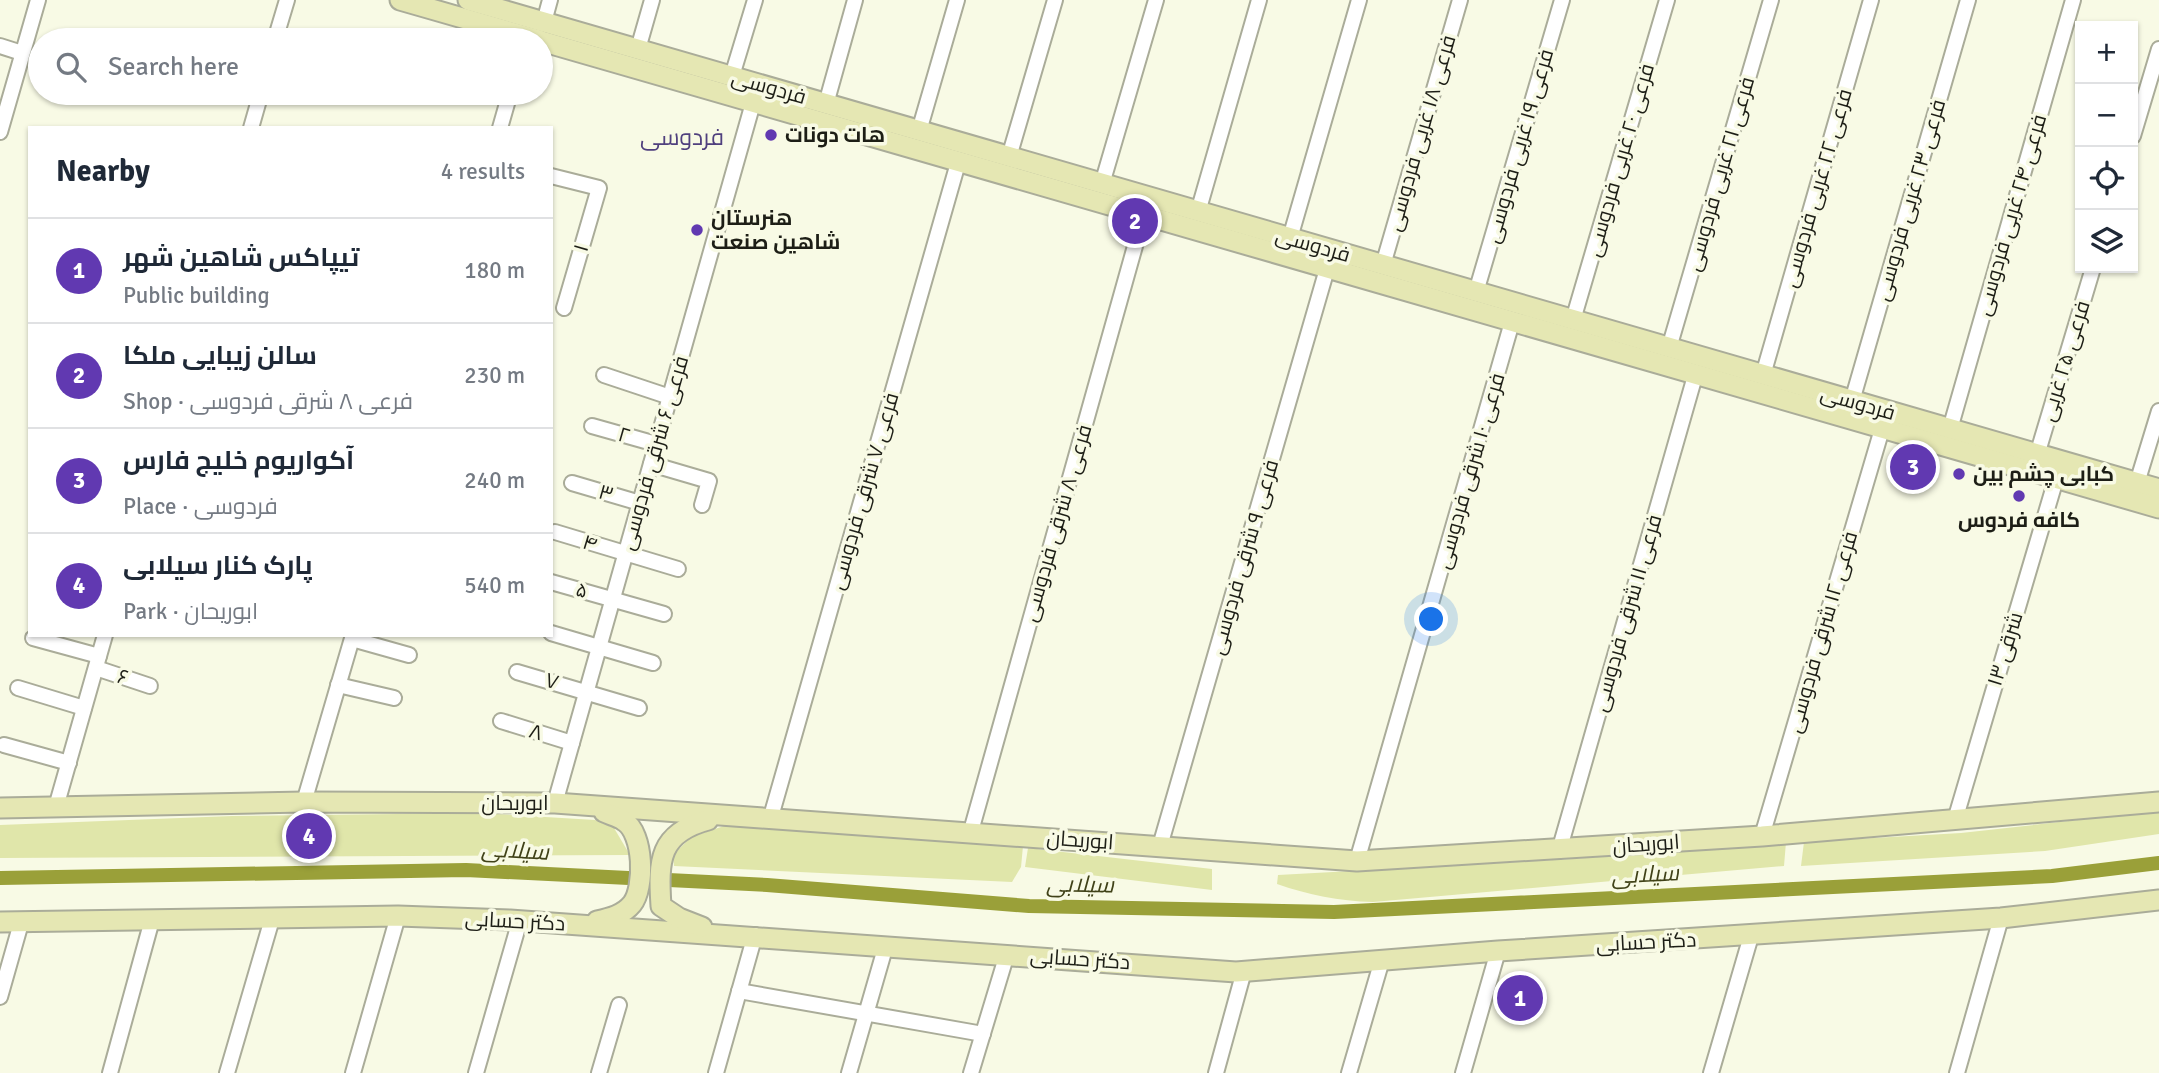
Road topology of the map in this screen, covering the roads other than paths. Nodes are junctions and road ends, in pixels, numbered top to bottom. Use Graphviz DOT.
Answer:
graph roads {
  1 [pos="38,0"];
  2 [pos="287,0"];
  3 [pos="400,0"];
  4 [pos="468,0"];
  5 [pos="550,0"];
  6 [pos="652,0"];
  7 [pos="755,0"];
  8 [pos="855,0"];
  9 [pos="957,0"];
  10 [pos="1055,0"];
  11 [pos="1156,0"];
  12 [pos="1259,0"];
  13 [pos="1359,0"];
  14 [pos="1460,0"];
  15 [pos="1562,0"];
  16 [pos="1667,0"];
  17 [pos="1771,0"];
  18 [pos="1871,0"];
  19 [pos="1968,0"];
  20 [pos="2073,0"];
  21 [pos="30,28"];
  22 [pos="279,28"];
  23 [pos="505,28"];
  24 [pos="520,28"];
  25 [pos="538,28"];
  26 [pos="28,33"];
  27 [pos="553,38"];
  28 [pos="553,42"];
  29 [pos="0,46"];
  30 [pos="638,49"];
  31 [pos="2159,49"];
  32 [pos="22,53"];
  33 [pos="732,76"];
  34 [pos="5,94"];
  35 [pos="753,103"];
  36 [pos="826,104"];
  37 [pos="258,105"];
  38 [pos="507,105"];
  39 [pos="2138,119"];
  40 [pos="252,126"];
  41 [pos="501,126"];
  42 [pos="919,131"];
  43 [pos="0,132"];
  44 [pos="1009,157"];
  45 [pos="958,163"];
  46 [pos="553,176"];
  47 [pos="1102,184"];
  48 [pos="1198,212"];
  49 [pos="1144,214"];
  50 [pos="1290,238"];
  51 [pos="1383,265"];
  52 [pos="1327,269"];
  53 [pos="2092,273"];
  54 [pos="1476,292"];
  55 [pos="564,308"];
  56 [pos="1573,320"];
  57 [pos="1512,322"];
  58 [pos="1629,346"];
  59 [pos="1669,348"];
  60 [pos="604,375"];
  61 [pos="1763,375"];
  62 [pos="1695,376"];
  63 [pos="670,397"];
  64 [pos="1852,401"];
  65 [pos="2159,411"];
  66 [pos="592,426"];
  67 [pos="1882,429"];
  68 [pos="1950,429"];
  69 [pos="656,444"];
  70 [pos="2037,455"];
  71 [pos="651,464"];
  72 [pos="2056,479"];
  73 [pos="572,483"];
  74 [pos="2137,483"];
  75 [pos="2159,489"];
  76 [pos="640,503"];
  77 [pos="702,505"];
  78 [pos="2159,508"];
  79 [pos="555,532"];
  80 [pos="625,554"];
  81 [pos="678,569"];
  82 [pos="553,583"];
  83 [pos="613,599"];
  84 [pos="664,614"];
  85 [pos="553,634"];
  86 [pos="104,637"];
  87 [pos="352,637"];
  88 [pos="33,638"];
  89 [pos="599,647"];
  90 [pos="410,655"];
  91 [pos="98,662"];
  92 [pos="653,663"];
  93 [pos="517,672"];
  94 [pos="338,685"];
  95 [pos="150,686"];
  96 [pos="18,688"];
  97 [pos="587,691"];
  98 [pos="394,698"];
  99 [pos="85,708"];
  100 [pos="639,708"];
  101 [pos="501,721"];
  102 [pos="572,743"];
  103 [pos="4,745"];
  104 [pos="69,763"];
  105 [pos="304,802"];
  106 [pos="2159,802"];
  107 [pos="555,803"];
  108 [pos="587,805"];
  109 [pos="56,807"];
  110 [pos="0,808"];
  111 [pos="722,816"];
  112 [pos="770,820"];
  113 [pos="1955,820"];
  114 [pos="971,831"];
  115 [pos="1762,836"];
  116 [pos="1160,846"];
  117 [pos="1559,850"];
  118 [pos="1357,861"];
  119 [pos="2159,900"];
  120 [pos="398,916"];
  121 [pos="2001,918"];
  122 [pos="272,919"];
  123 [pos="152,920"];
  124 [pos="520,920"];
  125 [pos="0,922"];
  126 [pos="21,923"];
  127 [pos="579,925"];
  128 [pos="719,933"];
  129 [pos="755,935"];
  130 [pos="1751,936"];
  131 [pos="886,944"];
  132 [pos="1498,951"];
  133 [pos="1007,954"];
  134 [pos="1382,960"];
  135 [pos="1244,971"];
  136 [pos="739,991"];
  137 [pos="0,997"];
  138 [pos="619,1004"];
  139 [pos="866,1012"];
  140 [pos="983,1034"];
  141 [pos="110,1073"];
  142 [pos="227,1073"];
  143 [pos="353,1073"];
  144 [pos="475,1073"];
  145 [pos="599,1073"];
  146 [pos="716,1073"];
  147 [pos="849,1073"];
  148 [pos="971,1073"];
  149 [pos="1216,1073"];
  150 [pos="1349,1073"];
  151 [pos="1463,1073"];
  152 [pos="1711,1073"];
  153 [pos="1957,1073"];
  1 -- 21 [label="street"];
  2 -- 22 [label="street"];
  3 -- 23 [label="main road, فردوسی"];
  4 -- 24 [label="main road, فردوسی"];
  5 -- 25 [label="street"];
  6 -- 30 [label="street"];
  7 -- 33 [label="street"];
  8 -- 36 [label="street"];
  9 -- 42 [label="street"];
  10 -- 44 [label="street"];
  11 -- 47 [label="street"];
  12 -- 48 [label="street"];
  13 -- 50 [label="street"];
  14 -- 51 [label="street, فرعی ۱۸ غربی فردوسی"];
  15 -- 54 [label="street, فرعی ۱۹ غربی فردوسی"];
  16 -- 56 [label="street, فرعی ۲۰ غربی فردوسی"];
  17 -- 59 [label="street, فرعی ۲۱ غربی فردوسی"];
  18 -- 61 [label="street, فرعی ۲۲ غربی فردوسی"];
  19 -- 64 [label="street, فرعی ۲۳ غربی فردوسی"];
  20 -- 68 [label="street, فرعی ۲۴ غربی فردوسی"];
  26 -- 32 [label="street"];
  27 -- 30 [label="main road, فردوسی"];
  28 -- 35 [label="main road, فردوسی"];
  29 -- 32 [label="street"];
  30 -- 33 [label="main road, فردوسی"];
  31 -- 39 [label="street"];
  32 -- 34 [label="street"];
  33 -- 36 [label="main road, فردوسی"];
  34 -- 43 [label="street"];
  35 -- 45 [label="main road, فردوسی"];
  35 -- 63 [label="street, فرعی ۶ شرقی فردوسی"];
  36 -- 42 [label="main road, فردوسی"];
  37 -- 40 [label="street"];
  38 -- 41 [label="street"];
  42 -- 44 [label="main road, فردوسی"];
  44 -- 47 [label="main road, فردوسی"];
  45 -- 49 [label="main road, فردوسی"];
  45 -- 112 [label="street, فرعی ۷ شرقی فردوسی"];
  46 -- 55 [label="street, ۱"];
  47 -- 48 [label="main road, فردوسی"];
  48 -- 50 [label="main road, فردوسی"];
  49 -- 52 [label="main road, فردوسی"];
  49 -- 114 [label="street, فرعی ۸ شرقی فردوسی"];
  50 -- 51 [label="main road, فردوسی"];
  51 -- 54 [label="main road, فردوسی"];
  52 -- 57 [label="main road, فردوسی"];
  52 -- 116 [label="street, فرعی ۹ شرقی فردوسی"];
  53 -- 70 [label="street, فرعی ۲۵ غربی"];
  54 -- 56 [label="main road, فردوسی"];
  56 -- 58 [label="main road, فردوسی"];
  57 -- 58 [label="main road, فردوسی"];
  57 -- 118 [label="street, فرعی ۱۰ شرقی فردوسی"];
  58 -- 59 [label="main road, فردوسی"];
  58 -- 62 [label="main road, فردوسی"];
  59 -- 61 [label="main road, فردوسی"];
  60 -- 63 [label="street"];
  61 -- 64 [label="main road, فردوسی"];
  62 -- 67 [label="main road, فردوسی"];
  62 -- 117 [label="street, فرعی ۱۱ شرقی فردوسی"];
  63 -- 69 [label="street, فرعی ۶ شرقی فردوسی"];
  64 -- 68 [label="main road, فردوسی"];
  65 -- 74 [label="street"];
  66 -- 69 [label="street, ۲"];
  67 -- 72 [label="main road, فردوسی"];
  67 -- 115 [label="street, فرعی ۱۲ شرقی فردوسی"];
  68 -- 70 [label="main road, فردوسی"];
  69 -- 71 [label="street, فرعی ۶ شرقی فردوسی"];
  70 -- 74 [label="main road, فردوسی"];
  71 -- 76 [label="street, فرعی ۶ شرقی فردوسی"];
  71 -- 77 [label="street"];
  72 -- 78 [label="main road, فردوسی"];
  72 -- 113 [label="street, ۱۳ شرقی"];
  73 -- 76 [label="street, ۳"];
  74 -- 75 [label="main road, فردوسی"];
  76 -- 80 [label="street, فرعی ۶ شرقی فردوسی"];
  79 -- 80 [label="street, ۴"];
  80 -- 81 [label="street"];
  80 -- 83 [label="street, فرعی ۶ شرقی فردوسی"];
  82 -- 83 [label="street, ۵"];
  83 -- 84 [label="street"];
  83 -- 89 [label="street, فرعی ۶ شرقی فردوسی"];
  85 -- 89 [label="street"];
  86 -- 91 [label="street"];
  87 -- 90 [label="street"];
  87 -- 94 [label="street"];
  88 -- 91 [label="street, ۶"];
  89 -- 92 [label="street"];
  89 -- 97 [label="street, فرعی ۶ شرقی فردوسی"];
  91 -- 95 [label="street, ۶"];
  91 -- 99 [label="street"];
  93 -- 97 [label="street, ۷"];
  94 -- 98 [label="street"];
  94 -- 105 [label="street"];
  96 -- 99 [label="street"];
  97 -- 100 [label="street"];
  97 -- 102 [label="street, فرعی ۶ شرقی فردوسی"];
  99 -- 104 [label="street"];
  101 -- 102 [label="street, ۸"];
  102 -- 107 [label="street, فرعی ۶ شرقی فردوسی"];
  103 -- 104 [label="street"];
  104 -- 109 [label="street"];
  105 -- 107 [label="main road, ابوریحان"];
  105 -- 109 [label="main road, ابوریحان"];
  106 -- 113 [label="main road, ابوریحان"];
  107 -- 108 [label="main road, ابوریحان"];
  108 -- 111 [label="main road, ابوریحان"];
  108 -- 127 [label="main road"];
  109 -- 110 [label="main road, ابوریحان"];
  111 -- 112 [label="main road, ابوریحان"];
  111 -- 128 [label="main road"];
  112 -- 114 [label="main road, ابوریحان"];
  113 -- 115 [label="main road, ابوریحان"];
  114 -- 116 [label="main road, ابوریحان"];
  115 -- 117 [label="main road, ابوریحان"];
  116 -- 118 [label="main road, ابوریحان"];
  117 -- 118 [label="main road, ابوریحان"];
  119 -- 121 [label="main road, دکتر حسابی"];
  120 -- 122 [label="main road, دکتر حسابی"];
  120 -- 124 [label="main road, دکتر حسابی"];
  120 -- 143 [label="street"];
  121 -- 130 [label="main road, دکتر حسابی"];
  121 -- 153 [label="street"];
  122 -- 123 [label="main road, دکتر حسابی"];
  122 -- 142 [label="street"];
  123 -- 126 [label="main road, دکتر حسابی"];
  123 -- 141 [label="street"];
  124 -- 127 [label="main road, دکتر حسابی"];
  124 -- 144 [label="street"];
  125 -- 126 [label="main road, دکتر حسابی"];
  126 -- 137 [label="street"];
  127 -- 128 [label="main road, دکتر حسابی"];
  128 -- 129 [label="main road, دکتر حسابی"];
  129 -- 131 [label="main road, دکتر حسابی"];
  129 -- 136 [label="street"];
  130 -- 132 [label="main road, دکتر حسابی"];
  130 -- 152 [label="street"];
  131 -- 133 [label="main road, دکتر حسابی"];
  131 -- 139 [label="street"];
  132 -- 134 [label="main road, دکتر حسابی"];
  132 -- 151 [label="street"];
  133 -- 135 [label="main road, دکتر حسابی"];
  133 -- 140 [label="street"];
  134 -- 135 [label="main road, دکتر حسابی"];
  134 -- 150 [label="street"];
  135 -- 149 [label="street"];
  136 -- 139 [label="street"];
  136 -- 146 [label="street"];
  138 -- 145 [label="street"];
  139 -- 140 [label="street"];
  139 -- 147 [label="street"];
  140 -- 148 [label="street"];
}
